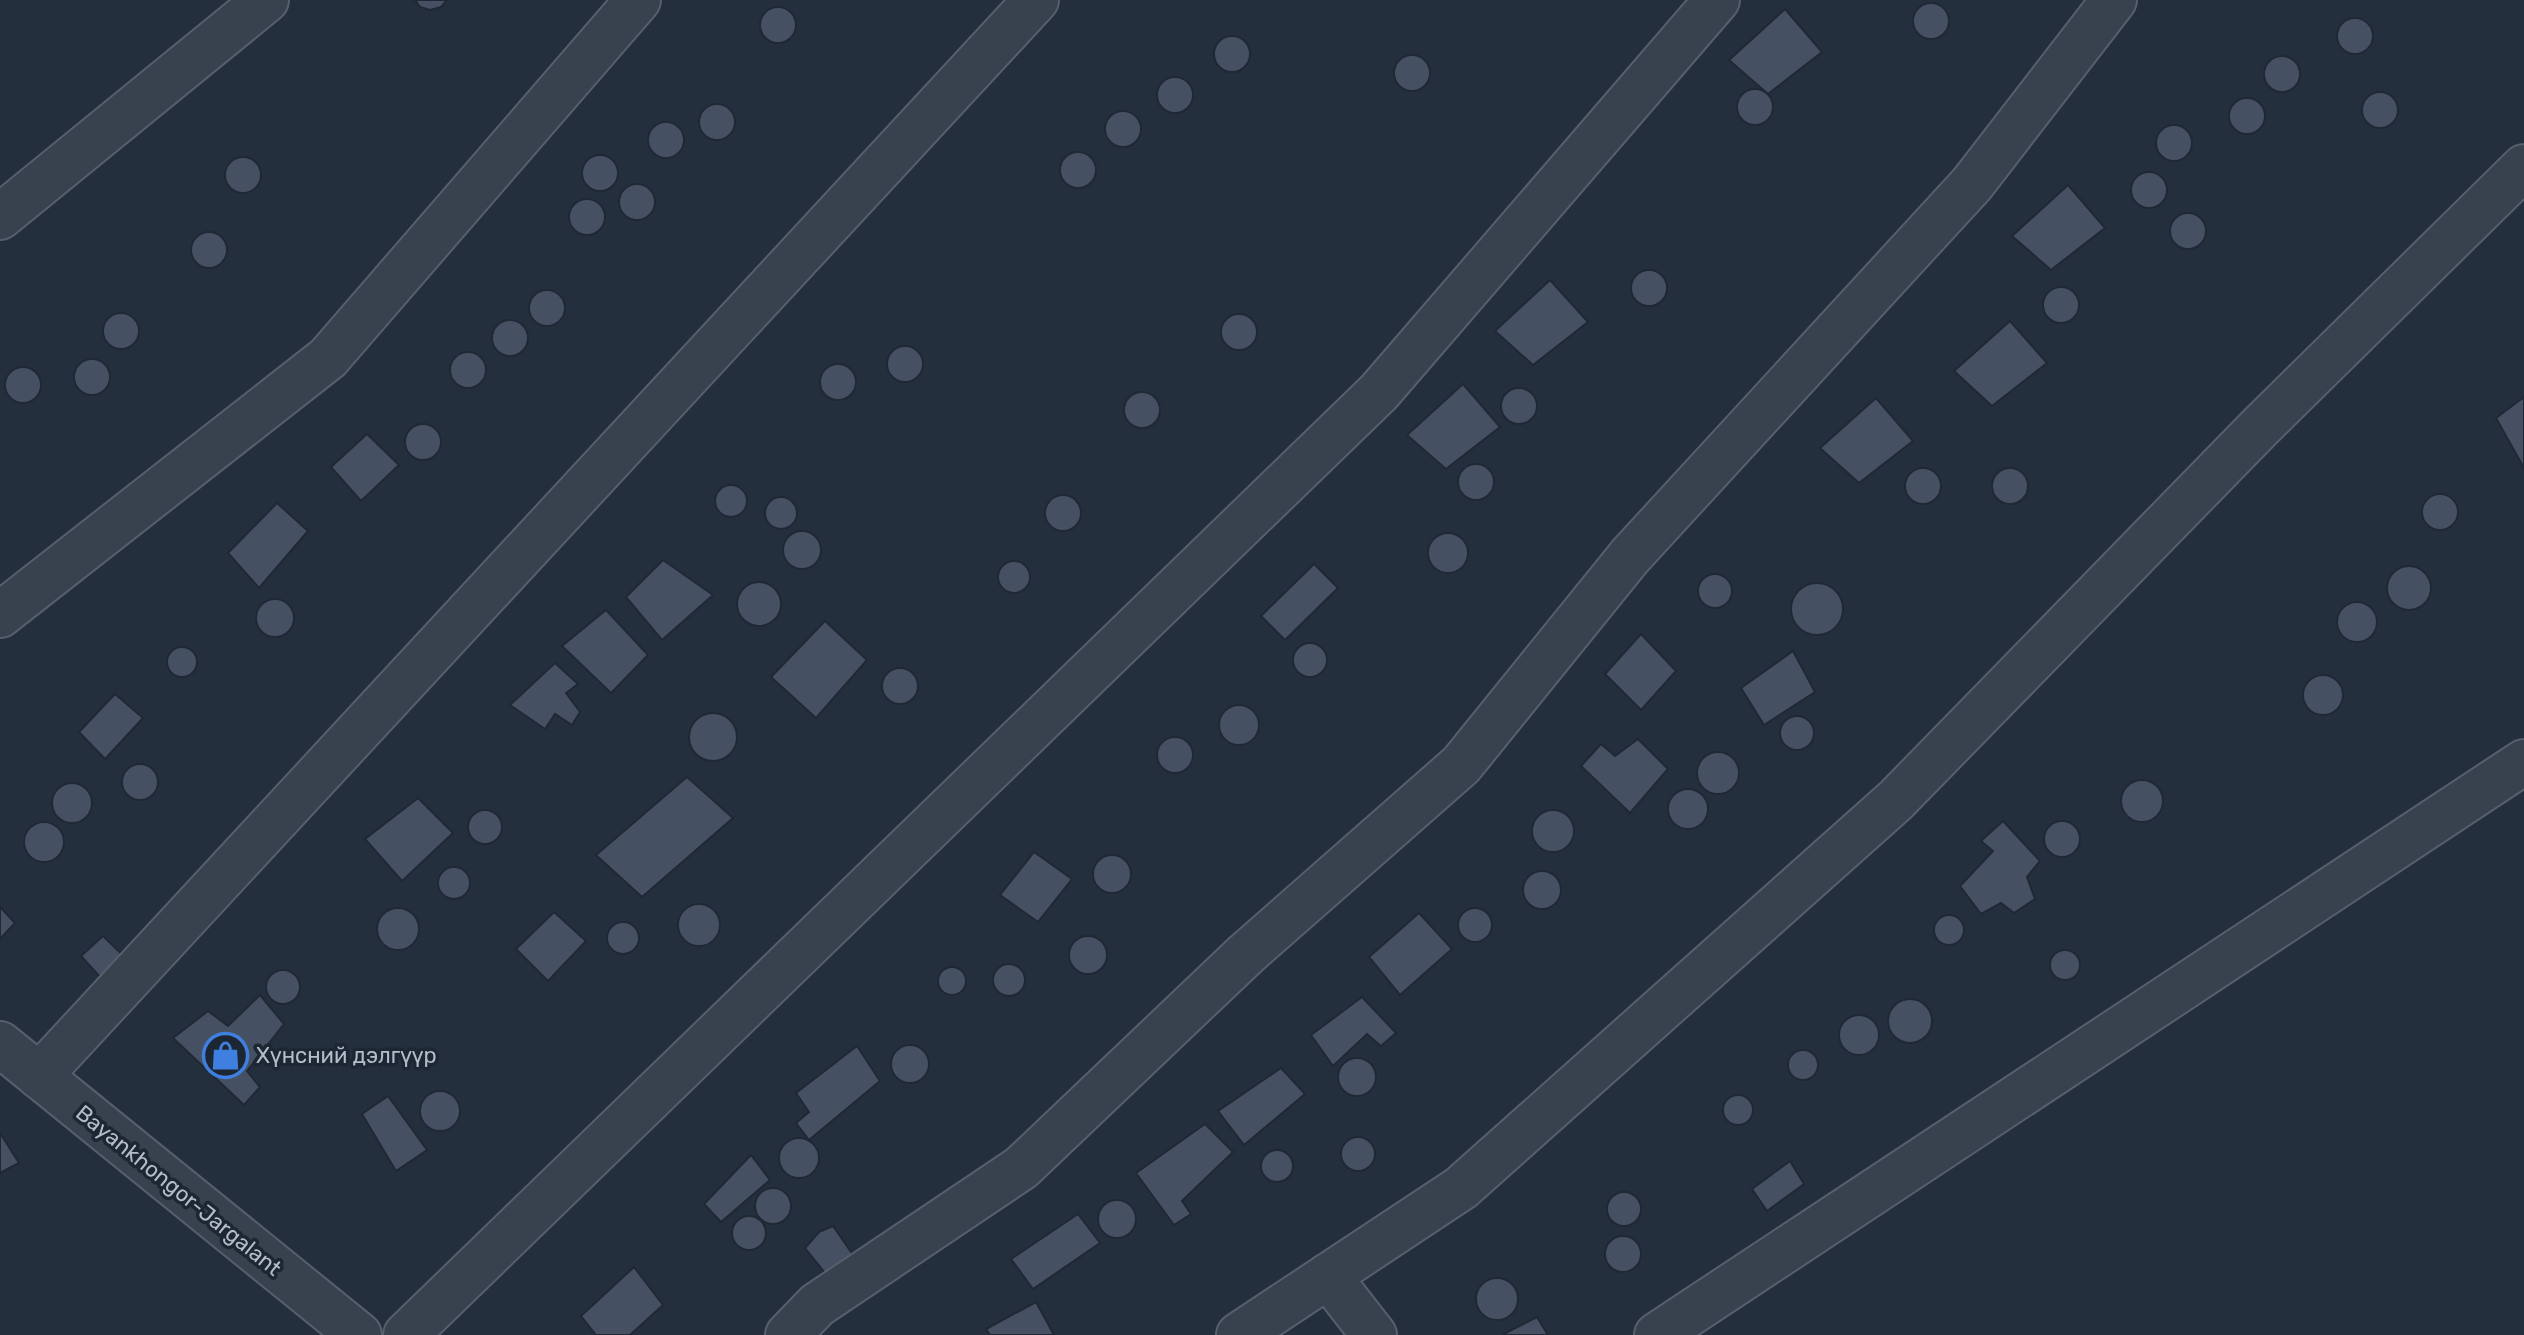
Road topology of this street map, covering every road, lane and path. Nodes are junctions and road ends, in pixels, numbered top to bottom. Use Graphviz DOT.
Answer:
graph roads {
  1 [pos="266,0"];
  2 [pos="638,0"];
  3 [pos="1036,0"];
  4 [pos="1717,0"];
  5 [pos="2114,0"];
  6 [pos="2524,167"];
  7 [pos="0,217"];
  8 [pos="0,615"];
  9 [pos="2524,762"];
  10 [pos="0,1044"];
  11 [pos="39,1076"];
  12 [pos="1328,1276"];
  13 [pos="359,1335"];
  14 [pos="406,1335"];
  15 [pos="788,1335"];
  16 [pos="1239,1335"];
  17 [pos="1374,1335"];
  18 [pos="1657,1335"];
  1 -- 7 [label="street"];
  2 -- 8 [label="street"];
  3 -- 11 [label="street"];
  4 -- 14 [label="street"];
  5 -- 15 [label="street"];
  6 -- 12 [label="street"];
  9 -- 18 [label="street"];
  10 -- 11 [label="street, Bayankhongor-Jargalant"];
  11 -- 13 [label="street, Bayankhongor-Jargalant"];
  12 -- 16 [label="street"];
  12 -- 17 [label="street"];
}
